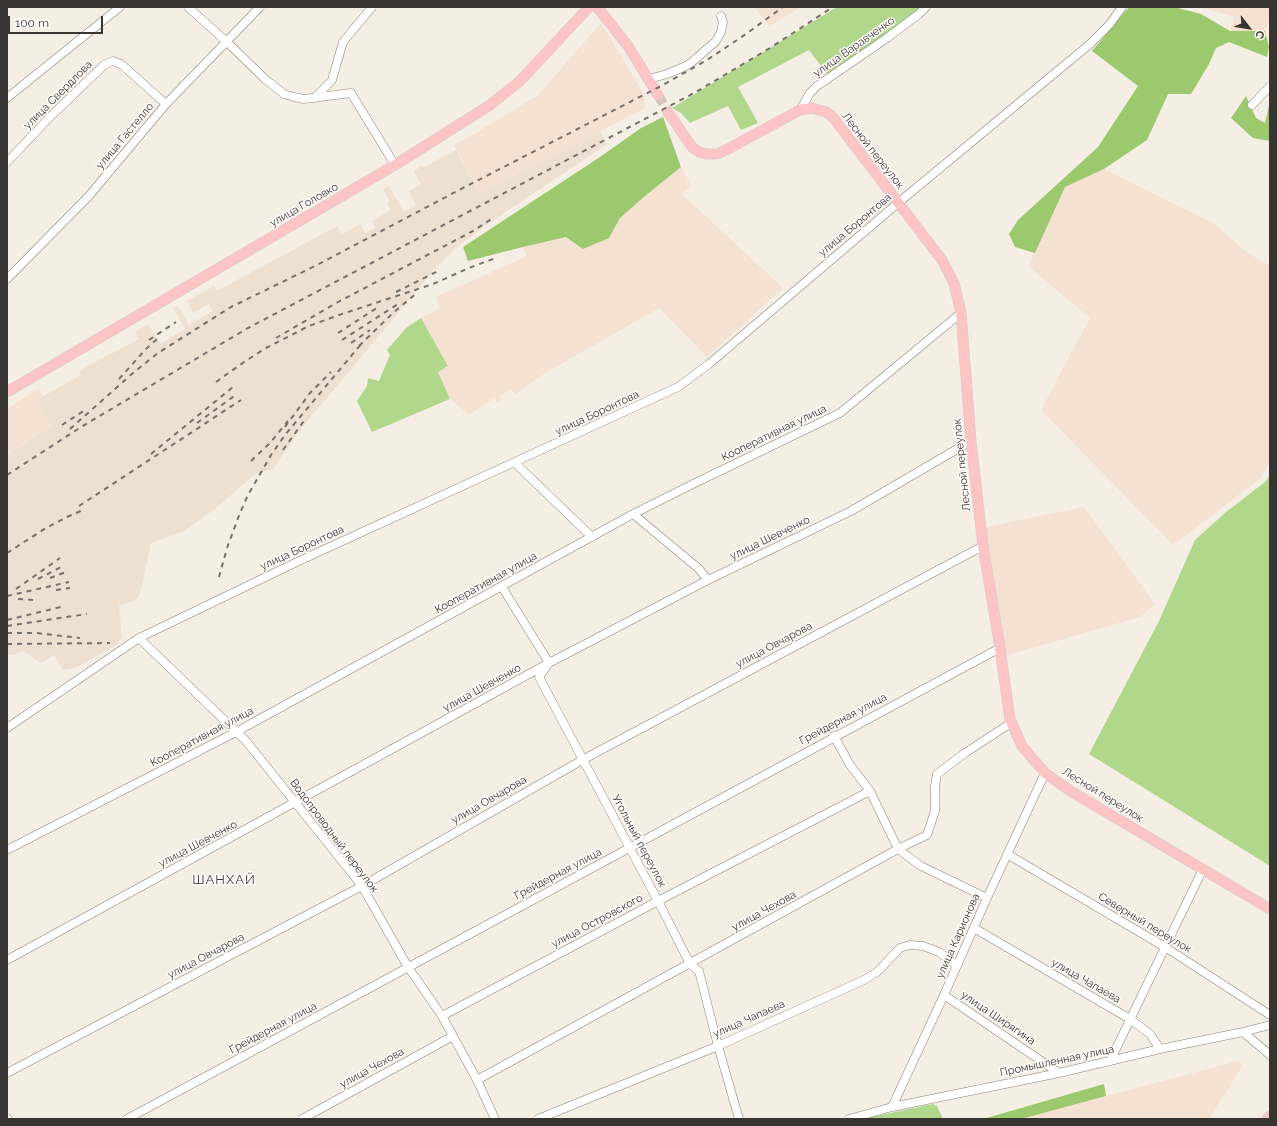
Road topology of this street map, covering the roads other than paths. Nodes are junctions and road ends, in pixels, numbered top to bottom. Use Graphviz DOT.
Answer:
graph roads {
  1 [pos="120,7"];
  2 [pos="188,7"];
  3 [pos="260,7"];
  4 [pos="372,7"];
  5 [pos="589,7"];
  6 [pos="597,7"];
  7 [pos="926,7"];
  8 [pos="1122,7"];
  9 [pos="721,16"];
  10 [pos="227,42"];
  11 [pos="649,79"];
  12 [pos="1270,86"];
  13 [pos="658,95"];
  14 [pos="7,98"];
  15 [pos="314,98"];
  16 [pos="166,104"];
  17 [pos="1252,105"];
  18 [pos="800,110"];
  19 [pos="668,112"];
  20 [pos="7,162"];
  21 [pos="395,165"];
  22 [pos="898,203"];
  23 [pos="7,279"];
  24 [pos="961,313"];
  25 [pos="7,392"];
  26 [pos="971,441"];
  27 [pos="515,463"];
  28 [pos="633,514"];
  29 [pos="592,537"];
  30 [pos="983,546"];
  31 [pos="708,580"];
  32 [pos="502,587"];
  33 [pos="139,638"];
  34 [pos="1000,648"];
  35 [pos="549,663"];
  36 [pos="1011,723"];
  37 [pos="7,728"];
  38 [pos="236,732"];
  39 [pos="834,736"];
  40 [pos="584,759"];
  41 [pos="1045,773"];
  42 [pos="870,791"];
  43 [pos="296,803"];
  44 [pos="630,847"];
  45 [pos="898,849"];
  46 [pos="7,850"];
  47 [pos="1007,854"];
  48 [pos="1203,870"];
  49 [pos="362,886"];
  50 [pos="987,898"];
  51 [pos="658,901"];
  52 [pos="1270,909"];
  53 [pos="974,928"];
  54 [pos="1165,947"];
  55 [pos="7,960"];
  56 [pos="690,964"];
  57 [pos="957,966"];
  58 [pos="408,967"];
  59 [pos="944,995"];
  60 [pos="1270,1015"];
  61 [pos="442,1016"];
  62 [pos="1130,1019"];
  63 [pos="1270,1025"];
  64 [pos="1243,1032"];
  65 [pos="453,1036"];
  66 [pos="718,1046"];
  67 [pos="1160,1049"];
  68 [pos="1270,1055"];
  69 [pos="1110,1061"];
  70 [pos="7,1073"];
  71 [pos="1059,1073"];
  72 [pos="478,1080"];
  73 [pos="892,1107"];
  74 [pos="1270,1116"];
  75 [pos="127,1119"];
  76 [pos="302,1119"];
  77 [pos="495,1119"];
  78 [pos="538,1119"];
  79 [pos="739,1119"];
  80 [pos="849,1119"];
  81 [pos="1267,1119"];
  1 -- 14 [label="street"];
  2 -- 10 [label="street"];
  3 -- 10 [label="street, улица Гастелло"];
  4 -- 15 [label="street"];
  5 -- 21 [label="main road, улица Головко"];
  6 -- 11 [label="main road"];
  7 -- 18 [label="street, улица Варавченко"];
  8 -- 22 [label="street, улица Боронтова"];
  9 -- 11 [label="street"];
  10 -- 15 [label="street"];
  10 -- 16 [label="street, улица Гастелло"];
  11 -- 13 [label="main road"];
  12 -- 17 [label="street"];
  15 -- 21 [label="street"];
  16 -- 20 [label="street, улица Свердлова"];
  16 -- 23 [label="street, улица Гастелло"];
  18 -- 19 [label="main road, Лесной переулок"];
  18 -- 22 [label="main road, Лесной переулок"];
  21 -- 25 [label="main road, улица Головко"];
  22 -- 24 [label="main road, Лесной переулок"];
  22 -- 27 [label="street, улица Боронтова"];
  24 -- 26 [label="main road, Лесной переулок"];
  24 -- 28 [label="street, Кооперативная улица"];
  26 -- 30 [label="main road, Лесной переулок"];
  26 -- 31 [label="street, улица Шевченко"];
  27 -- 29 [label="street"];
  27 -- 33 [label="street, улица Боронтова"];
  28 -- 29 [label="street, Кооперативная улица"];
  28 -- 31 [label="street"];
  29 -- 32 [label="street, Кооперативная улица"];
  30 -- 34 [label="main road, Лесной переулок"];
  30 -- 40 [label="street, улица Овчарова"];
  31 -- 35 [label="street, улица Шевченко"];
  32 -- 35 [label="street"];
  32 -- 38 [label="street, Кооперативная улица"];
  33 -- 37 [label="street, улица Боронтова"];
  33 -- 38 [label="street, Водопроводный переулок"];
  34 -- 36 [label="main road, Лесной переулок"];
  34 -- 39 [label="street, Грейдерная улица"];
  35 -- 40 [label="street, Угольный переулок"];
  35 -- 43 [label="street, улица Шевченко"];
  36 -- 41 [label="main road, Лесной переулок"];
  36 -- 45 [label="street, улица Чехова"];
  38 -- 43 [label="street, Водопроводный переулок"];
  38 -- 46 [label="street, Кооперативная улица"];
  39 -- 42 [label="street"];
  39 -- 44 [label="street, Грейдерная улица"];
  40 -- 44 [label="street, Угольный переулок"];
  40 -- 49 [label="street, улица Овчарова"];
  41 -- 47 [label="street, улица Карионова"];
  41 -- 48 [label="main road, Лесной переулок"];
  42 -- 45 [label="street"];
  42 -- 51 [label="street, улица Островского"];
  43 -- 49 [label="street, Водопроводный переулок"];
  43 -- 55 [label="street, улица Шевченко"];
  44 -- 51 [label="street, Угольный переулок"];
  44 -- 58 [label="street, Грейдерная улица"];
  45 -- 50 [label="street"];
  45 -- 56 [label="street, улица Чехова"];
  47 -- 50 [label="street, улица Карионова"];
  47 -- 54 [label="street, Северный переулок"];
  48 -- 52 [label="main road, Лесной переулок"];
  48 -- 54 [label="street"];
  49 -- 58 [label="street, Водопроводный переулок"];
  49 -- 70 [label="street, улица Овчарова"];
  50 -- 53 [label="street, улица Карионова"];
  51 -- 56 [label="street, Угольный переулок"];
  51 -- 61 [label="street, улица Островского"];
  53 -- 57 [label="street, улица Карионова"];
  53 -- 62 [label="street, улица Чапаева"];
  54 -- 60 [label="street, Северный переулок"];
  54 -- 62 [label="street"];
  56 -- 66 [label="street, Угольный переулок"];
  56 -- 72 [label="street, улица Чехова"];
  57 -- 59 [label="street, улица Карионова"];
  57 -- 66 [label="street, улица Чапаева"];
  58 -- 61 [label="street, Водопроводный переулок"];
  58 -- 75 [label="street, Грейдерная улица"];
  59 -- 71 [label="street, улица Ширягина"];
  59 -- 73 [label="street, улица Карионова"];
  61 -- 65 [label="street, Водопроводный переулок"];
  62 -- 67 [label="street, улица Чапаева"];
  62 -- 69 [label="street"];
  63 -- 64 [label="street, Промышленная улица"];
  64 -- 67 [label="street, Промышленная улица"];
  64 -- 68 [label="street"];
  65 -- 72 [label="street, Водопроводный переулок"];
  65 -- 76 [label="street, улица Чехова"];
  66 -- 78 [label="street, улица Чапаева"];
  66 -- 79 [label="street, Угольный переулок"];
  67 -- 69 [label="street, Промышленная улица"];
  69 -- 71 [label="street, Промышленная улица"];
  71 -- 73 [label="street, Промышленная улица"];
  72 -- 77 [label="street, Водопроводный переулок"];
  73 -- 80 [label="street, Промышленная улица"];
  74 -- 81 [label="main road"];
}
